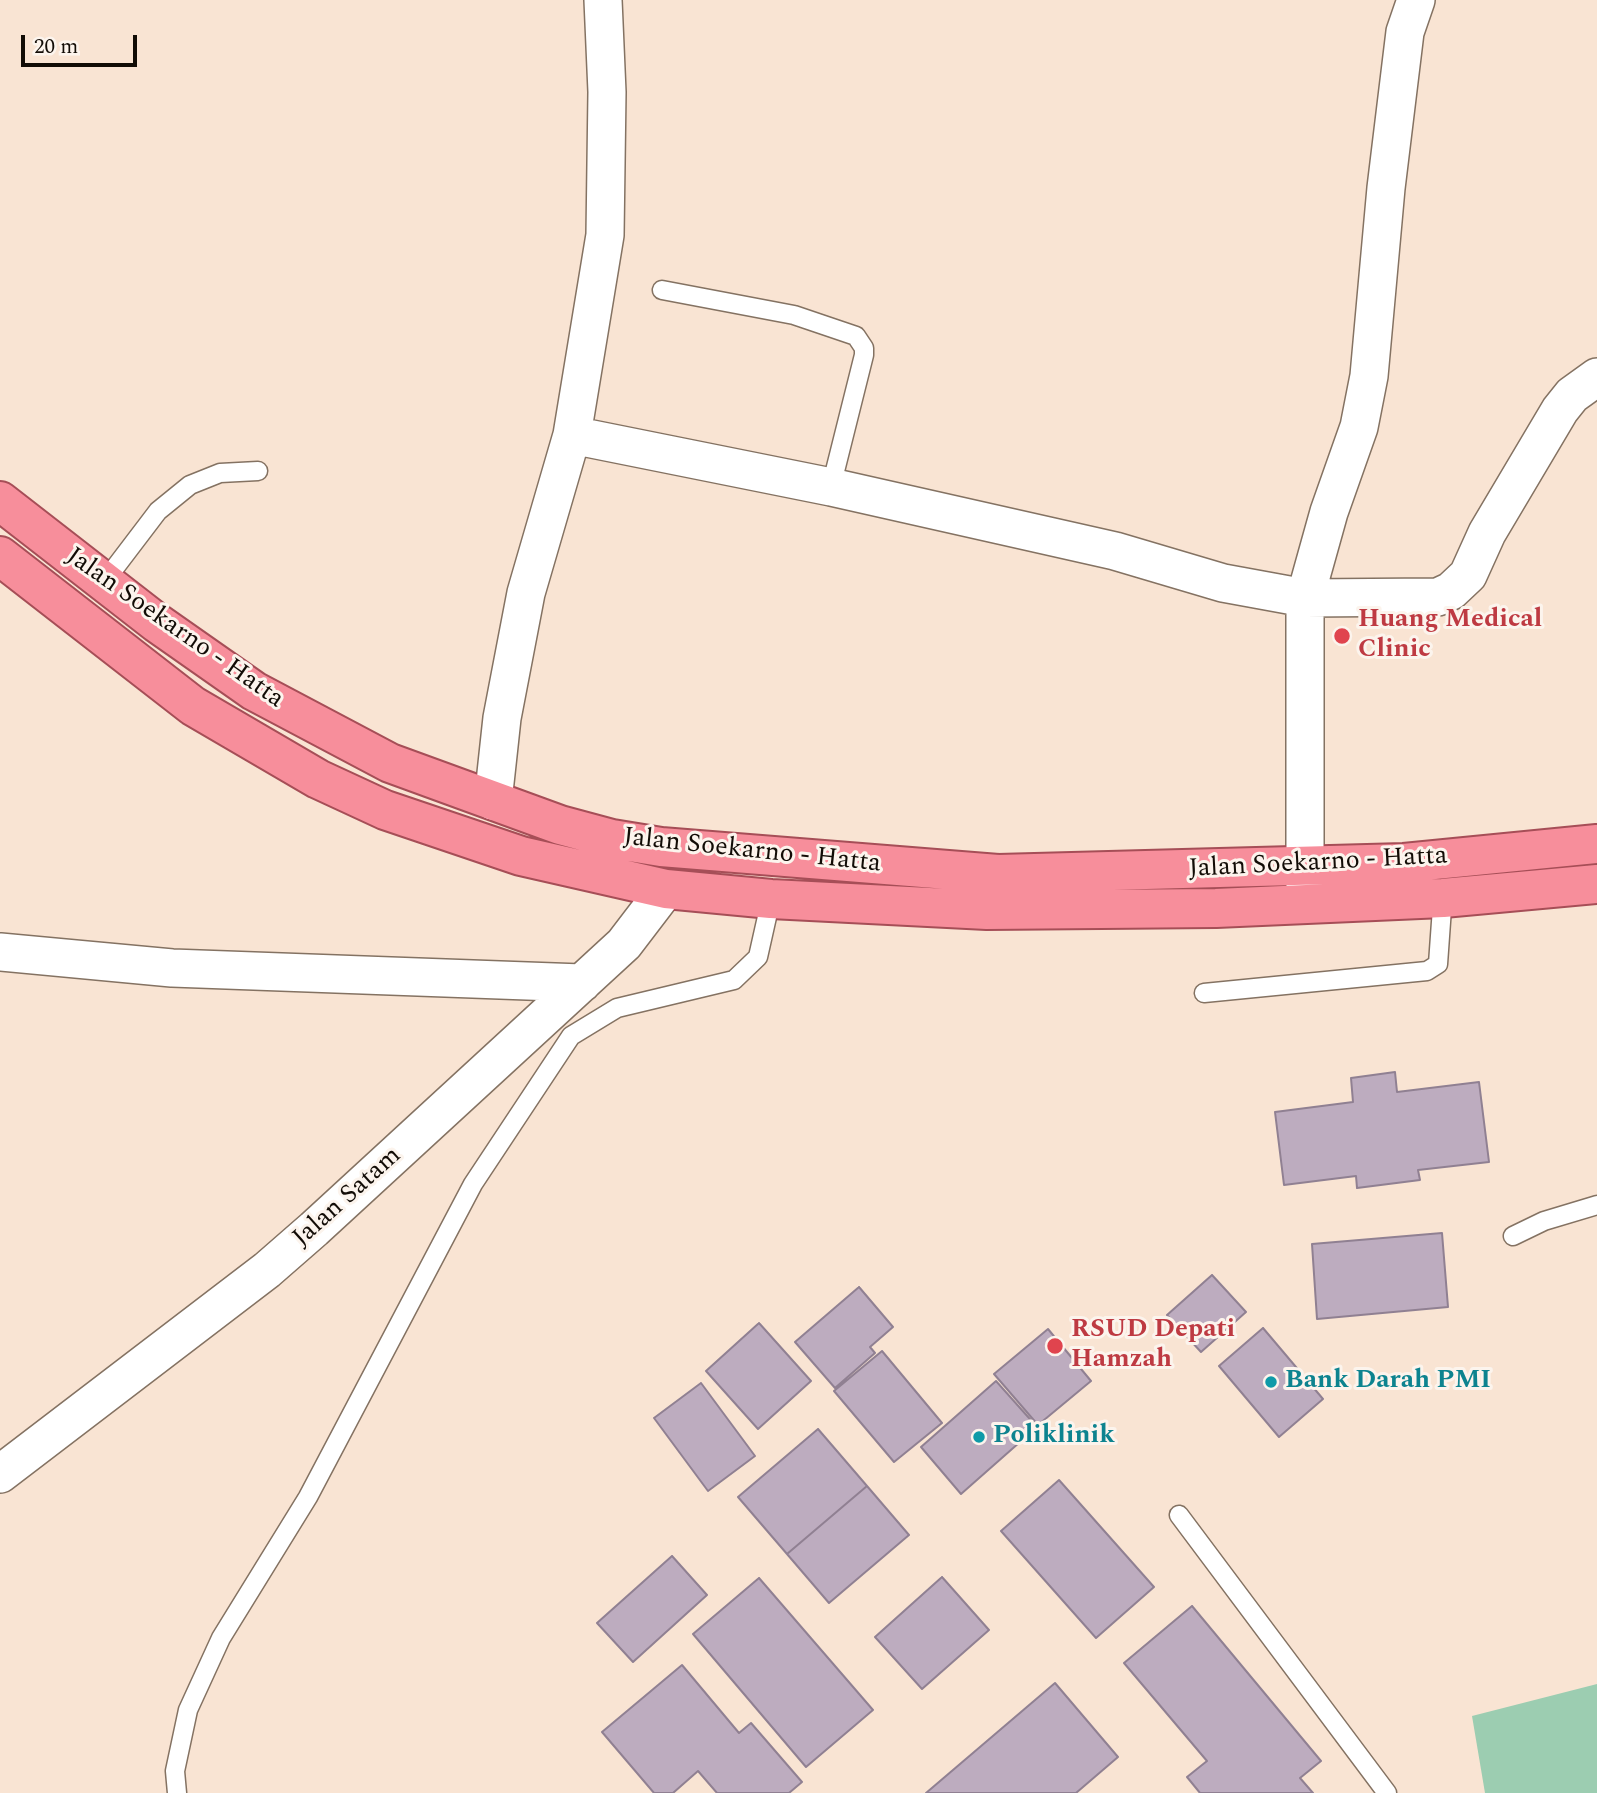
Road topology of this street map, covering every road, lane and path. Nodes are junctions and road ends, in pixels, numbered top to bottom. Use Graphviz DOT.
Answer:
graph roads {
  1 [pos="603,0"];
  2 [pos="1416,0"];
  3 [pos="662,290"];
  4 [pos="1597,377"];
  5 [pos="572,435"];
  6 [pos="258,471"];
  7 [pos="831,487"];
  8 [pos="0,500"];
  9 [pos="0,556"];
  10 [pos="104,582"];
  11 [pos="1305,598"];
  12 [pos="493,801"];
  13 [pos="1597,844"];
  14 [pos="1438,860"];
  15 [pos="1597,884"];
  16 [pos="1306,886"];
  17 [pos="666,889"];
  18 [pos="1443,898"];
  19 [pos="771,899"];
  20 [pos="0,952"];
  21 [pos="582,983"];
  22 [pos="1204,993"];
  23 [pos="1597,1205"];
  24 [pos="1513,1236"];
  25 [pos="0,1474"];
  26 [pos="1179,1515"];
  27 [pos="177,1793"];
  28 [pos="1387,1793"];
  1 -- 5 [label="street"];
  2 -- 11 [label="street"];
  3 -- 7 [label="lane"];
  4 -- 11 [label="street"];
  5 -- 7 [label="street"];
  5 -- 12 [label="street"];
  6 -- 10 [label="lane"];
  7 -- 11 [label="street"];
  8 -- 10 [label="highway, Jalan Soekarno - Hatta"];
  9 -- 17 [label="highway, Jalan Soekarno - Hatta"];
  10 -- 12 [label="highway, Jalan Soekarno - Hatta"];
  11 -- 16 [label="street"];
  12 -- 16 [label="highway, Jalan Soekarno - Hatta"];
  13 -- 14 [label="highway, Jalan Soekarno - Hatta"];
  14 -- 16 [label="highway, Jalan Soekarno - Hatta"];
  14 -- 18 [label="lane"];
  15 -- 18 [label="highway, Jalan Soekarno - Hatta"];
  16 -- 18 [label="highway, Jalan Soekarno - Hatta"];
  16 -- 19 [label="highway, Jalan Soekarno - Hatta"];
  17 -- 19 [label="highway, Jalan Soekarno - Hatta"];
  17 -- 21 [label="street, Jalan Satam"];
  18 -- 22 [label="lane"];
  19 -- 27 [label="lane"];
  20 -- 21 [label="street"];
  21 -- 25 [label="street, Jalan Satam"];
  23 -- 24 [label="lane"];
  26 -- 28 [label="lane"];
}
